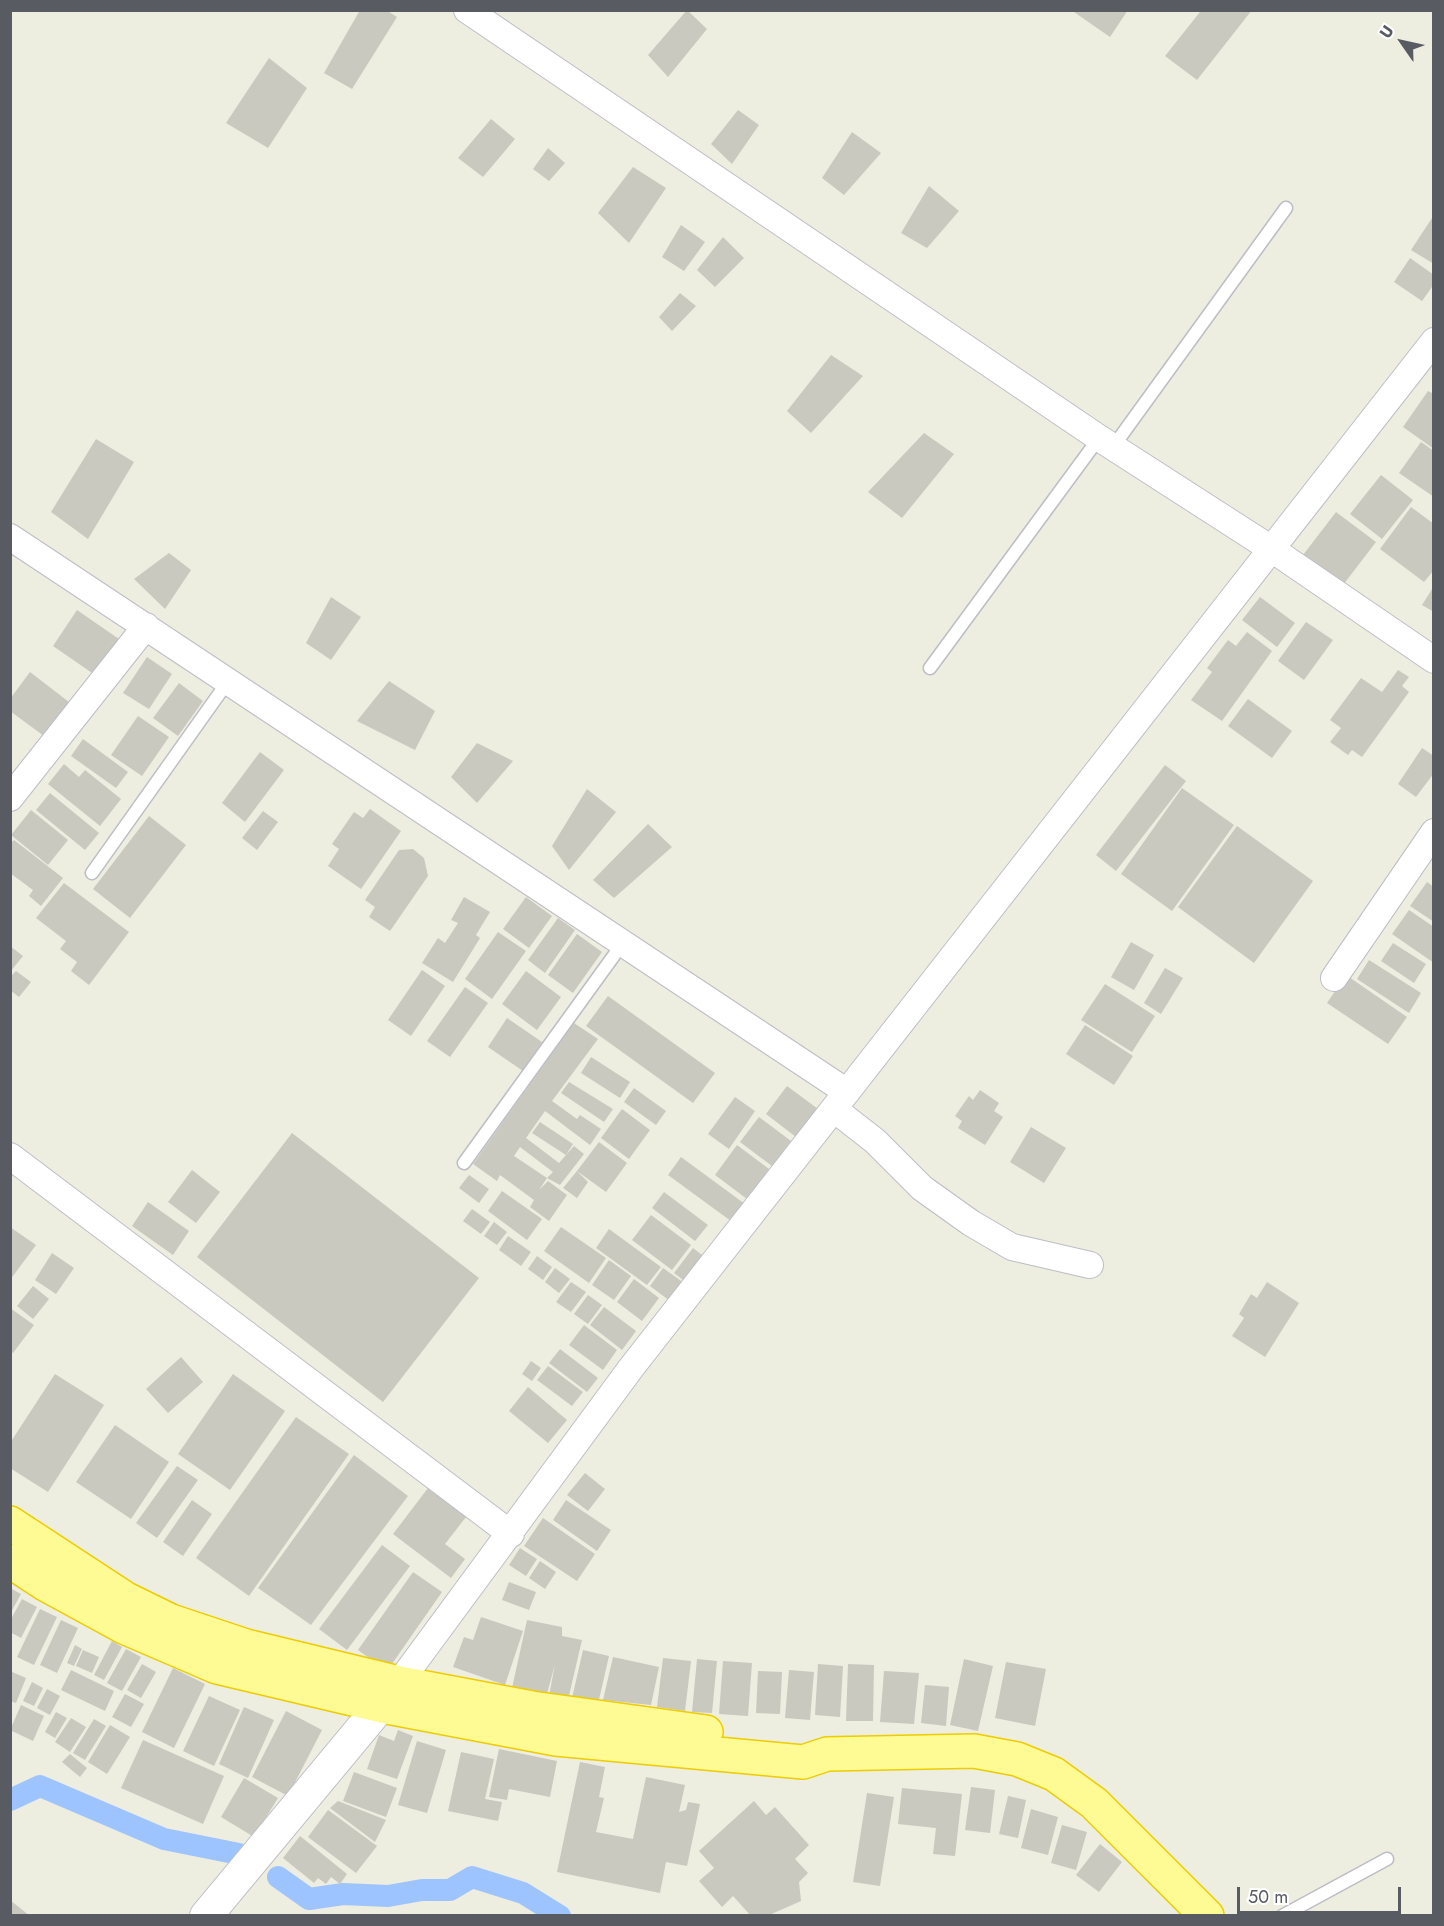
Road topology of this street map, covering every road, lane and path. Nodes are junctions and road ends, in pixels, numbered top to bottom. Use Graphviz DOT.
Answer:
graph roads {
  1 [pos="467,10"];
  2 [pos="1286,208"];
  3 [pos="1434,341"];
  4 [pos="1106,442"];
  5 [pos="10,537"];
  6 [pos="1273,550"];
  7 [pos="146,626"];
  8 [pos="1434,660"];
  9 [pos="930,668"];
  10 [pos="229,680"];
  11 [pos="10,798"];
  12 [pos="1434,832"];
  13 [pos="92,873"];
  14 [pos="623,943"];
  15 [pos="1334,978"];
  16 [pos="840,1101"];
  17 [pos="10,1156"];
  18 [pos="464,1163"];
  19 [pos="1090,1265"];
  20 [pos="10,1523"];
  21 [pos="511,1534"];
  22 [pos="10,1561"];
  23 [pos="391,1695"];
  24 [pos="1387,1859"];
  25 [pos="206,1916"];
  26 [pos="1207,1916"];
  27 [pos="1282,1916"];
  1 -- 4 [label="street"];
  2 -- 4 [label="lane"];
  3 -- 6 [label="street"];
  4 -- 6 [label="street"];
  4 -- 9 [label="lane"];
  5 -- 7 [label="street"];
  6 -- 8 [label="street"];
  6 -- 16 [label="street"];
  7 -- 10 [label="street"];
  7 -- 11 [label="street"];
  10 -- 13 [label="lane"];
  10 -- 14 [label="street"];
  12 -- 15 [label="street"];
  14 -- 16 [label="street"];
  14 -- 18 [label="lane"];
  16 -- 19 [label="street"];
  16 -- 21 [label="street"];
  17 -- 21 [label="street"];
  20 -- 23 [label="highway"];
  21 -- 23 [label="street"];
  22 -- 23 [label="highway"];
  23 -- 25 [label="street"];
  23 -- 26 [label="highway"];
  24 -- 27 [label="lane"];
}
